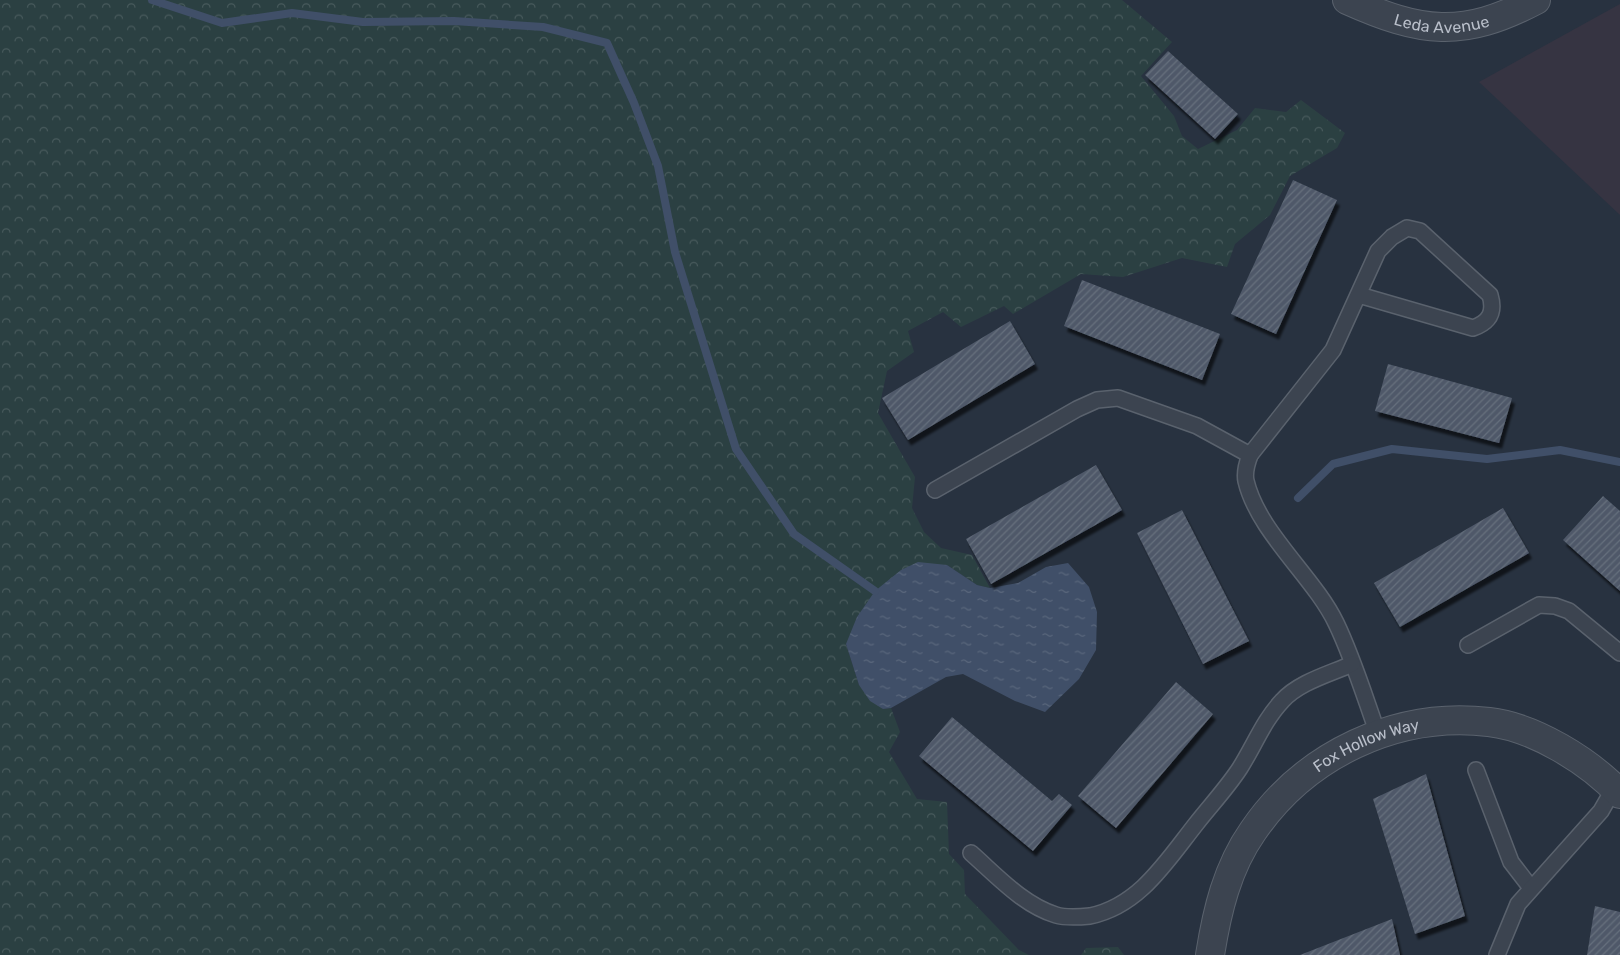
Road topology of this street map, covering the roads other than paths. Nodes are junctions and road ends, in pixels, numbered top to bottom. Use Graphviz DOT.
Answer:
graph roads {
  1 [pos="1347,0"];
  2 [pos="1536,0"];
  3 [pos="1359,295"];
  4 [pos="1250,455"];
  5 [pos="935,490"];
  6 [pos="1468,645"];
  7 [pos="1620,654"];
  8 [pos="1352,664"];
  9 [pos="1378,734"];
  10 [pos="1476,770"];
  11 [pos="1618,786"];
  12 [pos="971,853"];
  13 [pos="1531,888"];
  14 [pos="1210,955"];
  15 [pos="1497,955"];
  1 -- 2 [label="street, Leda Avenue"];
  3 -- 3 [label="lane"];
  3 -- 4 [label="lane"];
  4 -- 5 [label="lane"];
  4 -- 8 [label="lane"];
  6 -- 7 [label="lane"];
  8 -- 9 [label="lane"];
  8 -- 12 [label="lane"];
  9 -- 11 [label="street, Fox Hollow Way"];
  9 -- 14 [label="street, Fox Hollow Way"];
  10 -- 13 [label="lane"];
  11 -- 13 [label="lane"];
  13 -- 15 [label="lane"];
}
